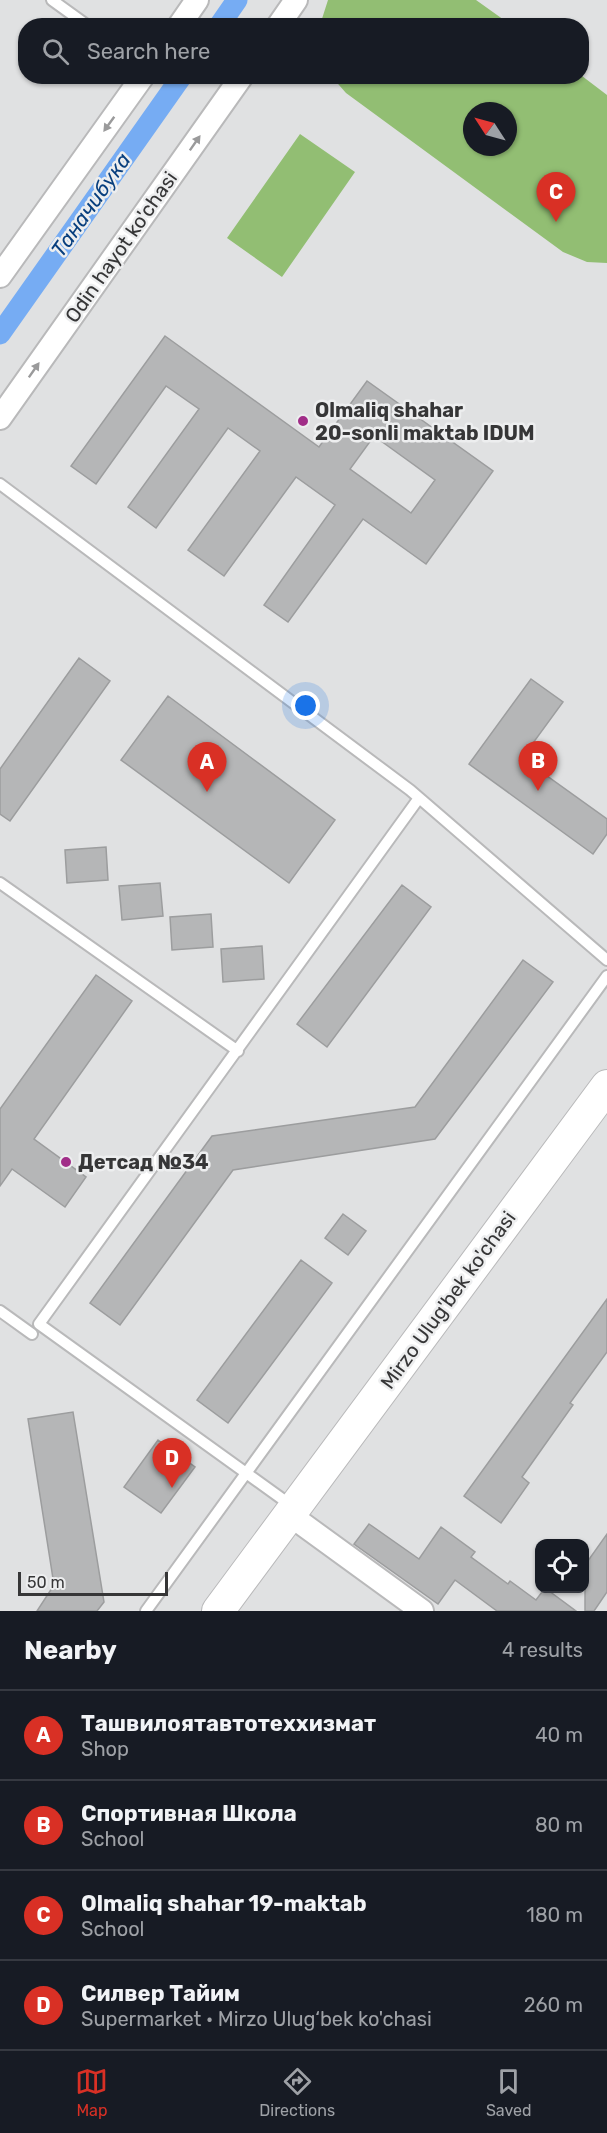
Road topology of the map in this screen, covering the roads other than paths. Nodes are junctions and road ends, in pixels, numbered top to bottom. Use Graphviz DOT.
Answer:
graph roads {
  1 [pos="52,0"];
  2 [pos="197,0"];
  3 [pos="296,0"];
  4 [pos="77,18"];
  5 [pos="185,18"];
  6 [pos="284,18"];
  7 [pos="137,84"];
  8 [pos="236,84"];
  9 [pos="0,276"];
  10 [pos="0,418"];
  11 [pos="0,484"];
  12 [pos="419,798"];
  13 [pos="0,883"];
  14 [pos="607,960"];
  15 [pos="607,976"];
  16 [pos="238,1051"];
  17 [pos="607,1086"];
  18 [pos="0,1311"];
  19 [pos="32,1334"];
  20 [pos="245,1474"];
  21 [pos="292,1511"];
  22 [pos="146,1611"];
  23 [pos="218,1611"];
  24 [pos="422,1611"];
  1 -- 4 [label="lane"];
  2 -- 5 [label="street"];
  3 -- 6 [label="street"];
  7 -- 9 [label="street, one-way"];
  10 -- 8 [label="street, Odin hayot ko'chasi, one-way"];
  11 -- 12 [label="lane"];
  12 -- 14 [label="lane"];
  12 -- 16 [label="lane"];
  13 -- 16 [label="lane"];
  15 -- 20 [label="lane"];
  16 -- 20 [label="lane"];
  17 -- 21 [label="main road, Mirzo Ulug'bek ko'chasi"];
  18 -- 19 [label="lane"];
  20 -- 21 [label="lane"];
  20 -- 22 [label="lane"];
  21 -- 23 [label="main road, Mirzo Ulug'bek ko'chasi"];
  21 -- 24 [label="street"];
}
